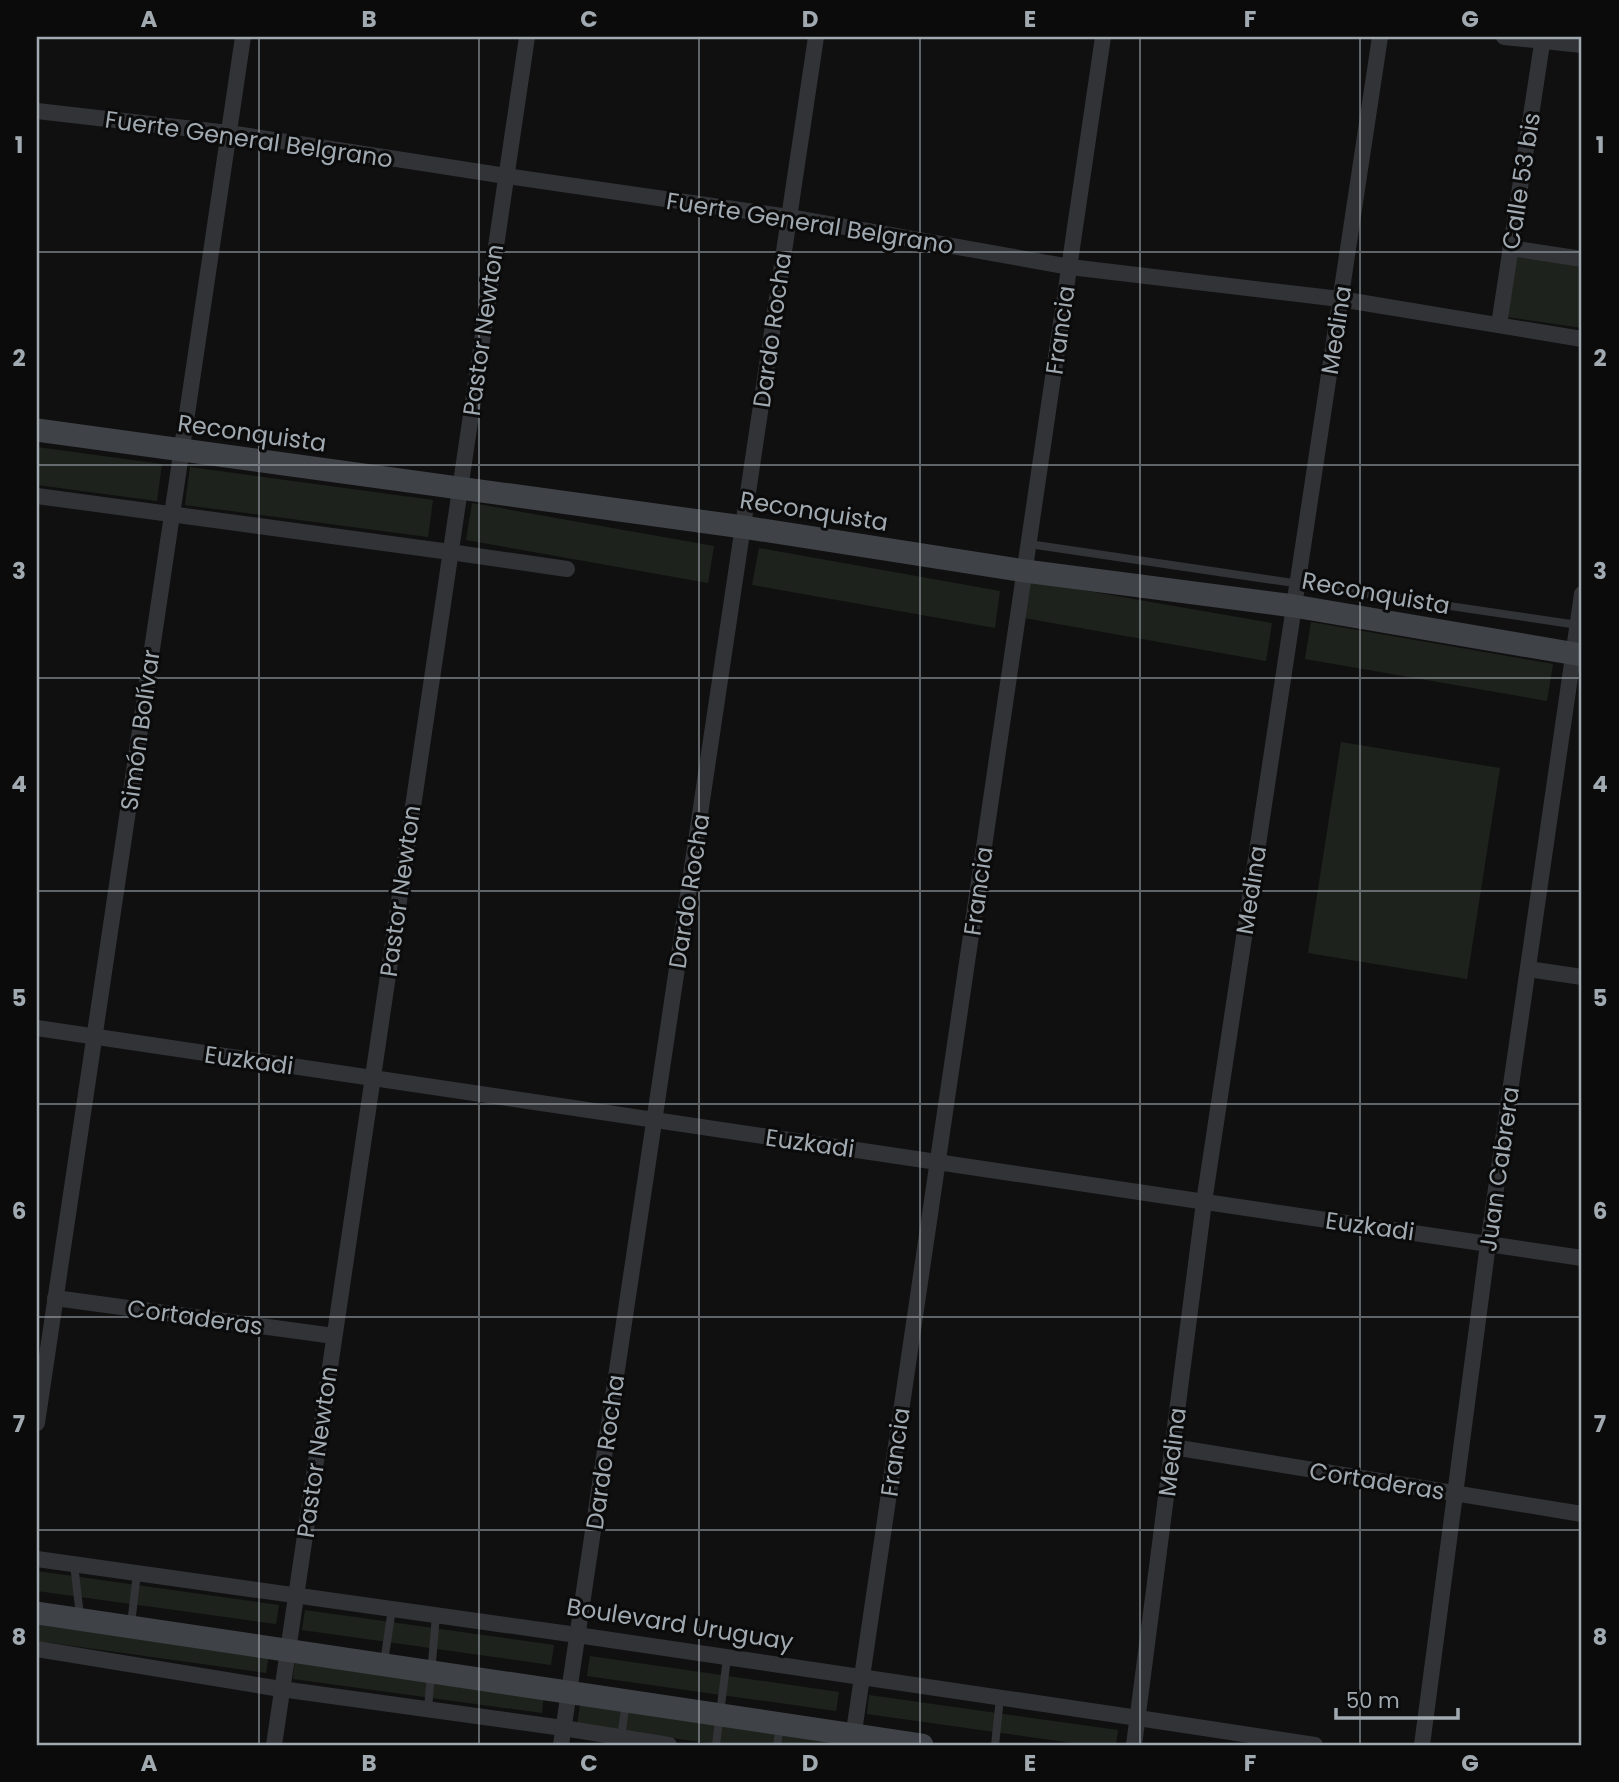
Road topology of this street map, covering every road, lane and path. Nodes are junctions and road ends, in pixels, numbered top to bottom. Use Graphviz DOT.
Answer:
graph roads {
  1 [pos="243,37"];
  2 [pos="527,37"];
  3 [pos="816,37"];
  4 [pos="1104,37"];
  5 [pos="1380,37"];
  6 [pos="1504,37"];
  7 [pos="1543,38"];
  8 [pos="1582,46"];
  9 [pos="37,111"];
  10 [pos="229,133"];
  11 [pos="506,176"];
  12 [pos="789,217"];
  13 [pos="1510,248"];
  14 [pos="1582,259"];
  15 [pos="1070,267"];
  16 [pos="1340,299"];
  17 [pos="1499,325"];
  18 [pos="1582,339"];
  19 [pos="37,430"];
  20 [pos="181,450"];
  21 [pos="460,487"];
  22 [pos="37,496"];
  23 [pos="172,514"];
  24 [pos="743,527"];
  25 [pos="1029,544"];
  26 [pos="450,552"];
  27 [pos="567,569"];
  28 [pos="1025,571"];
  29 [pos="1582,594"];
  30 [pos="1296,595"];
  31 [pos="1578,625"];
  32 [pos="1578,654"];
  33 [pos="1565,712"];
  34 [pos="1582,714"];
  35 [pos="1528,969"];
  36 [pos="1582,976"];
  37 [pos="37,1028"];
  38 [pos="94,1037"];
  39 [pos="372,1078"];
  40 [pos="654,1120"];
  41 [pos="938,1162"];
  42 [pos="1204,1202"];
  43 [pos="1488,1244"];
  44 [pos="1582,1258"];
  45 [pos="55,1298"];
  46 [pos="334,1336"];
  47 [pos="37,1423"];
  48 [pos="1173,1447"];
  49 [pos="1455,1493"];
  50 [pos="1582,1514"];
  51 [pos="37,1559"];
  52 [pos="74,1564"];
  53 [pos="137,1573"];
  54 [pos="295,1595"];
  55 [pos="391,1609"];
  56 [pos="37,1613"];
  57 [pos="436,1615"];
  58 [pos="80,1619"];
  59 [pos="131,1627"];
  60 [pos="578,1635"];
  61 [pos="37,1649"];
  62 [pos="287,1650"];
  63 [pos="727,1658"];
  64 [pos="384,1665"];
  65 [pos="432,1672"];
  66 [pos="862,1678"];
  67 [pos="282,1689"];
  68 [pos="569,1692"];
  69 [pos="1000,1698"];
  70 [pos="626,1701"];
  71 [pos="428,1709"];
  72 [pos="720,1715"];
  73 [pos="1138,1717"];
  74 [pos="563,1728"];
  75 [pos="779,1735"];
  76 [pos="621,1738"];
  77 [pos="853,1740"];
  78 [pos="1254,1740"];
  79 [pos="274,1745"];
  80 [pos="561,1745"];
  81 [pos="669,1745"];
  82 [pos="716,1745"];
  83 [pos="922,1745"];
  84 [pos="995,1745"];
  85 [pos="1134,1745"];
  86 [pos="1315,1745"];
  87 [pos="1422,1745"];
  1 -- 10 [label="street, Simón Bolívar"];
  2 -- 11 [label="street, Pastor Newton"];
  3 -- 12 [label="street, Dardo Rocha"];
  4 -- 15 [label="street, Francia"];
  5 -- 16 [label="street, Medina"];
  6 -- 7 [label="street"];
  7 -- 8 [label="street"];
  7 -- 13 [label="street, Calle 53 bis"];
  9 -- 10 [label="street, Fuerte General Belgrano"];
  10 -- 11 [label="street, Fuerte General Belgrano"];
  10 -- 20 [label="street, Simón Bolívar"];
  11 -- 12 [label="street, Fuerte General Belgrano"];
  11 -- 21 [label="street, Pastor Newton"];
  12 -- 15 [label="street, Fuerte General Belgrano"];
  12 -- 24 [label="street, Dardo Rocha"];
  13 -- 14 [label="street"];
  13 -- 17 [label="street, Calle 53 bis"];
  15 -- 16 [label="street, Fuerte General Belgrano"];
  15 -- 25 [label="street, Francia"];
  16 -- 17 [label="street, Fuerte General Belgrano"];
  16 -- 30 [label="street, Medina"];
  17 -- 18 [label="street, Fuerte General Belgrano"];
  19 -- 20 [label="street, Reconquista"];
  20 -- 21 [label="street, Reconquista"];
  20 -- 23 [label="street, Simón Bolívar"];
  21 -- 24 [label="street, Reconquista"];
  21 -- 26 [label="street, Pastor Newton"];
  22 -- 23 [label="street"];
  23 -- 26 [label="street"];
  23 -- 38 [label="street, Simón Bolívar"];
  24 -- 28 [label="street, Reconquista"];
  24 -- 40 [label="street, Dardo Rocha"];
  25 -- 28 [label="street, Francia"];
  25 -- 30 [label="lane"];
  26 -- 27 [label="street"];
  26 -- 39 [label="street, Pastor Newton"];
  28 -- 30 [label="street, Reconquista"];
  28 -- 41 [label="street, Francia"];
  29 -- 31 [label="street, Juan Cabrera"];
  30 -- 31 [label="lane"];
  30 -- 32 [label="street, Reconquista"];
  30 -- 42 [label="street, Medina"];
  31 -- 32 [label="street, Juan Cabrera"];
  32 -- 33 [label="street, Juan Cabrera"];
  33 -- 34 [label="street"];
  33 -- 35 [label="street, Juan Cabrera"];
  35 -- 36 [label="street"];
  35 -- 43 [label="street, Juan Cabrera"];
  37 -- 38 [label="street, Euzkadi"];
  38 -- 39 [label="street, Euzkadi"];
  38 -- 45 [label="street, Simón Bolívar"];
  39 -- 40 [label="street, Euzkadi"];
  39 -- 46 [label="street, Pastor Newton"];
  40 -- 41 [label="street, Euzkadi"];
  40 -- 60 [label="street, Dardo Rocha"];
  41 -- 42 [label="street, Euzkadi"];
  41 -- 66 [label="street, Francia"];
  42 -- 43 [label="street, Euzkadi"];
  42 -- 48 [label="street, Medina"];
  43 -- 44 [label="street, Euzkadi"];
  43 -- 49 [label="street, Juan Cabrera"];
  45 -- 46 [label="street, Cortaderas"];
  45 -- 47 [label="street, Simón Bolívar"];
  46 -- 54 [label="street, Pastor Newton"];
  48 -- 49 [label="street, Cortaderas"];
  48 -- 73 [label="street, Medina"];
  49 -- 50 [label="street, Cortaderas"];
  49 -- 87 [label="street, Juan Cabrera"];
  51 -- 52 [label="street, Boulevard Uruguay"];
  52 -- 53 [label="street, Boulevard Uruguay"];
  52 -- 58 [label="lane"];
  53 -- 54 [label="street, Boulevard Uruguay"];
  53 -- 59 [label="lane"];
  54 -- 55 [label="street, Boulevard Uruguay"];
  54 -- 62 [label="street, Pastor Newton"];
  55 -- 57 [label="street, Boulevard Uruguay"];
  55 -- 64 [label="lane"];
  56 -- 58 [label="street"];
  57 -- 60 [label="street, Boulevard Uruguay"];
  57 -- 65 [label="lane"];
  58 -- 59 [label="street"];
  59 -- 62 [label="street"];
  60 -- 63 [label="street, Boulevard Uruguay"];
  60 -- 68 [label="street, Dardo Rocha"];
  61 -- 67 [label="street"];
  62 -- 64 [label="street"];
  62 -- 67 [label="street, Pastor Newton"];
  63 -- 66 [label="street, Boulevard Uruguay"];
  63 -- 72 [label="lane"];
  64 -- 65 [label="street"];
  65 -- 68 [label="street"];
  65 -- 71 [label="lane"];
  66 -- 69 [label="street, Boulevard Uruguay"];
  66 -- 77 [label="street, Francia"];
  67 -- 71 [label="street"];
  67 -- 79 [label="street, Pastor Newton"];
  68 -- 70 [label="street"];
  68 -- 74 [label="street, Dardo Rocha"];
  69 -- 73 [label="street, Boulevard Uruguay"];
  69 -- 84 [label="lane"];
  70 -- 72 [label="street"];
  70 -- 76 [label="lane"];
  71 -- 74 [label="street"];
  72 -- 75 [label="street"];
  72 -- 82 [label="lane"];
  73 -- 78 [label="street, Boulevard Uruguay"];
  73 -- 85 [label="street, Medina"];
  74 -- 76 [label="street"];
  74 -- 80 [label="street, Dardo Rocha"];
  75 -- 77 [label="street"];
  76 -- 81 [label="street"];
  77 -- 83 [label="street"];
  78 -- 86 [label="street, Boulevard Uruguay"];
}
